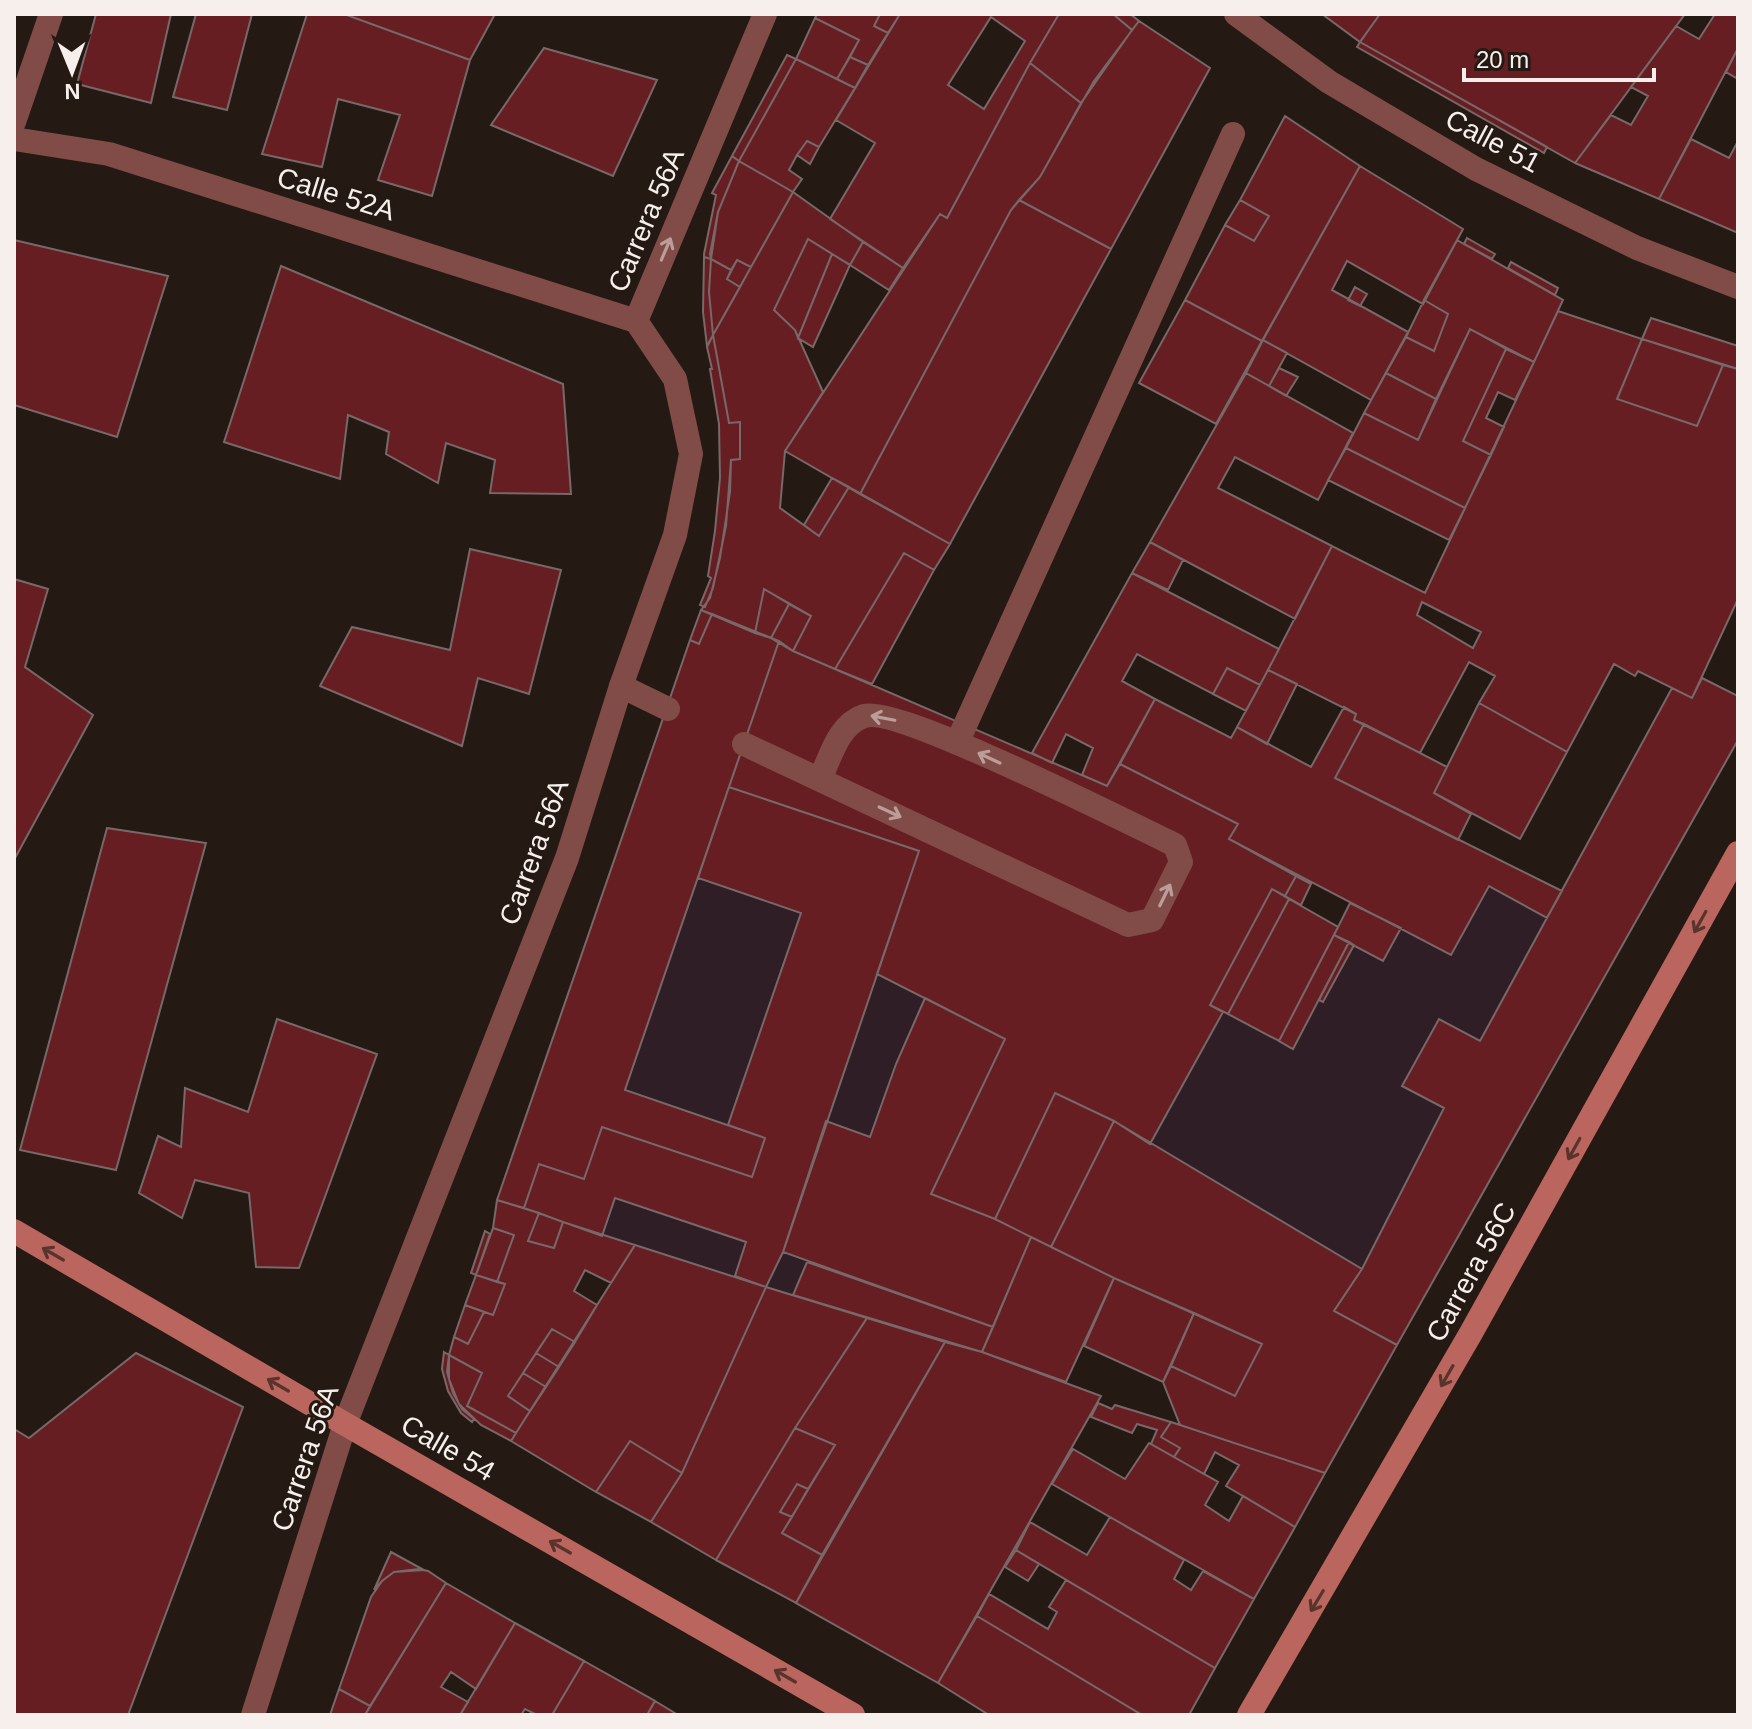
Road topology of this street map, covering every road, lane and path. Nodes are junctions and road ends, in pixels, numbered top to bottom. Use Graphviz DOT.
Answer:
graph roads {
  1 [pos="51,14"];
  2 [pos="765,14"];
  3 [pos="1236,14"];
  4 [pos="14,122"];
  5 [pos="1233,134"];
  6 [pos="14,139"];
  7 [pos="1738,287"];
  8 [pos="636,321"];
  9 [pos="621,686"];
  10 [pos="668,709"];
  11 [pos="957,743"];
  12 [pos="744,744"];
  13 [pos="820,779"];
  14 [pos="1738,853"];
  15 [pos="14,1231"];
  16 [pos="345,1424"];
  17 [pos="253,1715"];
  18 [pos="853,1715"];
  19 [pos="1249,1715"];
  1 -- 4 [label="street"];
  8 -- 2 [label="street, Carrera 56A, one-way"];
  3 -- 7 [label="street, Calle 51"];
  5 -- 11 [label="street"];
  6 -- 8 [label="street, Calle 52A"];
  8 -- 9 [label="street, Carrera 56A"];
  9 -- 10 [label="street"];
  9 -- 16 [label="street, Carrera 56A"];
  11 -- 13 [label="street, one-way"];
  13 -- 11 [label="street, one-way"];
  12 -- 13 [label="street"];
  14 -- 19 [label="street, Carrera 56C, one-way"];
  16 -- 15 [label="street, Calle 54, one-way"];
  16 -- 17 [label="street, Carrera 56A"];
  18 -- 16 [label="street, Calle 54, one-way"];
}
